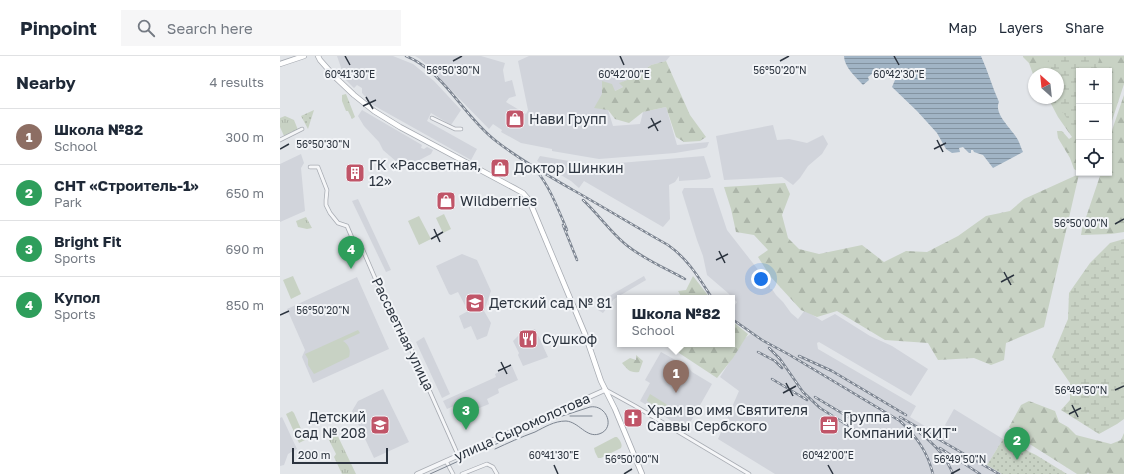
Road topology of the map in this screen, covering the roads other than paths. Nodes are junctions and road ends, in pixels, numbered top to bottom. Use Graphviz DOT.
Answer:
graph roads {
  1 [pos="304,56"];
  2 [pos="318,56"];
  3 [pos="280,64"];
  4 [pos="432,118"];
  5 [pos="302,129"];
  6 [pos="461,129"];
  7 [pos="280,140"];
  8 [pos="310,167"];
  9 [pos="605,390"];
  10 [pos="458,455"];
  11 [pos="446,461"];
  12 [pos="417,474"];
  13 [pos="453,474"];
  14 [pos="462,474"];
  15 [pos="497,474"];
  16 [pos="642,474"];
  17 [pos="749,474"];
  1 -- 3 [label="main road"];
  2 -- 9 [label="main road"];
  4 -- 6 [label="street"];
  5 -- 7 [label="street"];
  8 -- 10 [label="street, Рассветная улица"];
  9 -- 10 [label="street, улица Сыромолотова"];
  9 -- 16 [label="main road"];
  9 -- 17 [label="street"];
  10 -- 11 [label="street, улица Сыромолотова"];
  11 -- 12 [label="street, улица Сыромолотова"];
  11 -- 13 [label="street"];
  14 -- 15 [label="street"];
}
